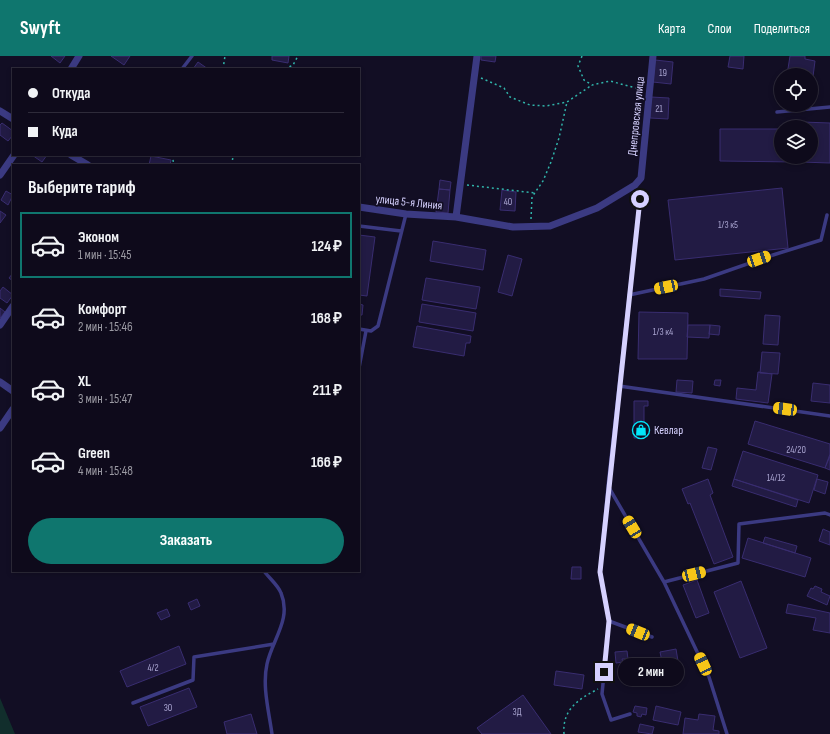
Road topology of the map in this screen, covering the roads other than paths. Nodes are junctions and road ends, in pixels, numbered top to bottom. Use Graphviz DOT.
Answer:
graph roads {
  1 [pos="79,56"];
  2 [pos="192,56"];
  3 [pos="477,56"];
  4 [pos="653,56"];
  5 [pos="72,68"];
  6 [pos="183,68"];
  7 [pos="830,107"];
  8 [pos="818,108"];
  9 [pos="0,110"];
  10 [pos="12,118"];
  11 [pos="13,156"];
  12 [pos="73,156"];
  13 [pos="86,164"];
  14 [pos="0,175"];
  15 [pos="641,178"];
  16 [pos="640,199"];
  17 [pos="360,207"];
  18 [pos="406,214"];
  19 [pos="827,216"];
  20 [pos="456,217"];
  21 [pos="360,226"];
  22 [pos="401,231"];
  23 [pos="629,295"];
  24 [pos="12,307"];
  25 [pos="0,325"];
  26 [pos="360,329"];
  27 [pos="366,331"];
  28 [pos="360,363"];
  29 [pos="0,382"];
  30 [pos="619,386"];
  31 [pos="12,390"];
  32 [pos="12,410"];
  33 [pos="830,416"];
  34 [pos="0,428"];
  35 [pos="608,486"];
  36 [pos="830,515"];
  37 [pos="265,572"];
  38 [pos="664,582"];
  39 [pos="609,621"];
  40 [pos="652,637"];
  41 [pos="274,644"];
  42 [pos="133,703"];
  43 [pos="630,714"];
  44 [pos="272,734"];
  45 [pos="727,734"];
  1 -- 5 [label="street"];
  2 -- 6 [label="lane"];
  3 -- 20 [label="street"];
  4 -- 15 [label="street, Днепровская улица"];
  7 -- 8 [label="lane"];
  9 -- 10 [label="street"];
  11 -- 14 [label="street"];
  12 -- 13 [label="street"];
  15 -- 20 [label="street, улица 5-я Линия"];
  16 -- 23 [label="lane"];
  17 -- 18 [label="street, улица 5-я Линия"];
  18 -- 20 [label="street, улица 5-я Линия"];
  18 -- 22 [label="lane"];
  19 -- 23 [label="lane"];
  21 -- 22 [label="lane"];
  22 -- 27 [label="lane"];
  23 -- 30 [label="lane"];
  24 -- 25 [label="street"];
  26 -- 27 [label="lane"];
  27 -- 28 [label="lane"];
  29 -- 31 [label="street"];
  30 -- 33 [label="lane"];
  30 -- 35 [label="lane"];
  32 -- 34 [label="street"];
  35 -- 38 [label="lane"];
  35 -- 39 [label="lane"];
  36 -- 38 [label="lane"];
  37 -- 41 [label="lane"];
  38 -- 45 [label="lane"];
  39 -- 40 [label="lane"];
  39 -- 43 [label="lane"];
  41 -- 42 [label="lane"];
  41 -- 44 [label="lane"];
}
